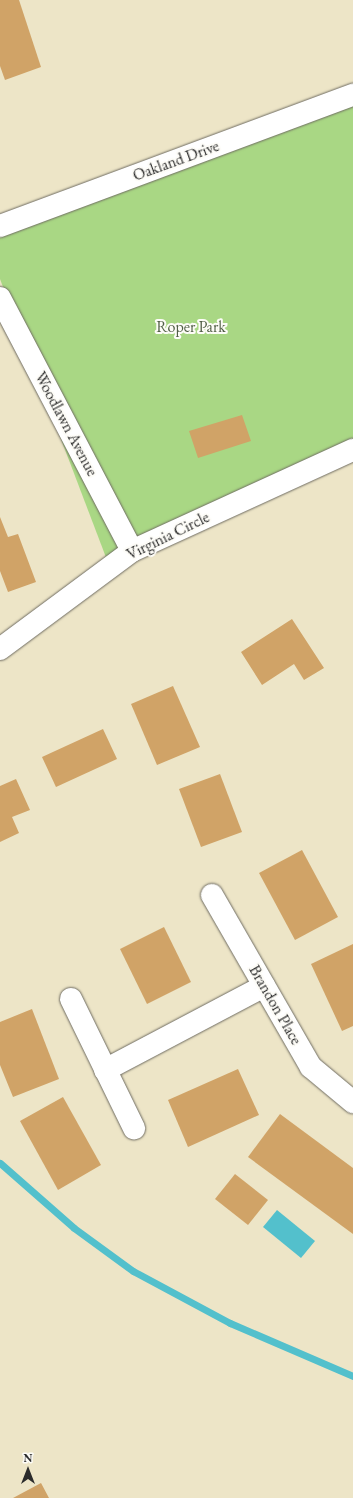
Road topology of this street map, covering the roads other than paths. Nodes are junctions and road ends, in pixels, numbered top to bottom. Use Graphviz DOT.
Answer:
graph roads {
  1 [pos="353,95"];
  2 [pos="0,226"];
  3 [pos="0,298"];
  4 [pos="353,450"];
  5 [pos="132,551"];
  6 [pos="0,649"];
  7 [pos="212,894"];
  8 [pos="264,986"];
  9 [pos="71,999"];
  10 [pos="106,1070"];
  11 [pos="353,1102"];
  12 [pos="134,1128"];
  1 -- 2 [label="street, Oakland Drive"];
  3 -- 5 [label="street, Woodlawn Avenue"];
  4 -- 5 [label="street, Virginia Circle"];
  5 -- 6 [label="street, Virginia Circle"];
  7 -- 8 [label="street, Brandon Place"];
  8 -- 10 [label="street"];
  8 -- 11 [label="street, Brandon Place"];
  9 -- 10 [label="street"];
  10 -- 12 [label="street"];
}
